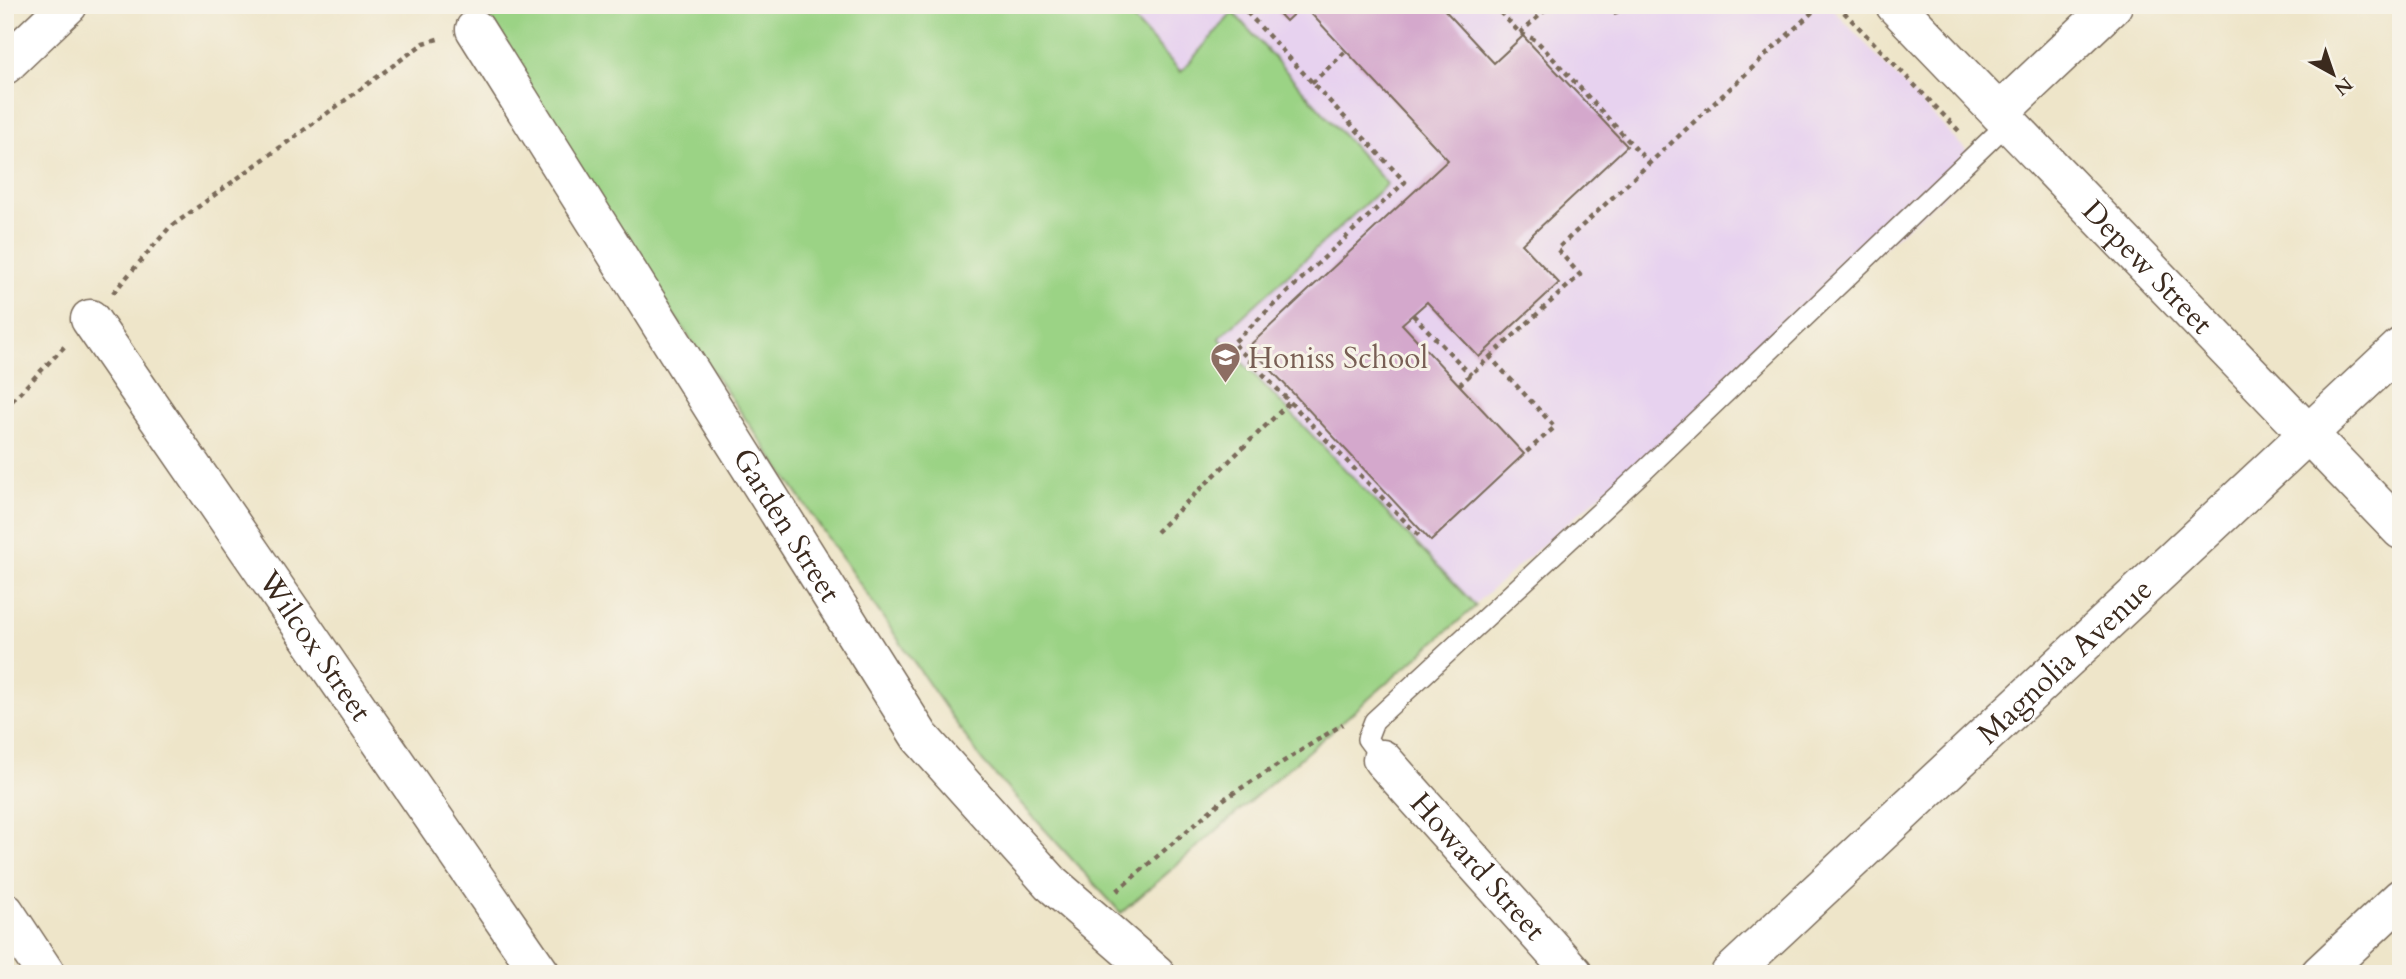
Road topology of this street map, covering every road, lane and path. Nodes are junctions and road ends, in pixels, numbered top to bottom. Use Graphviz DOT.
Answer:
graph roads {
  1 [pos="68,5"];
  2 [pos="1240,5"];
  3 [pos="1493,5"];
  4 [pos="1551,5"];
  5 [pos="1595,5"];
  6 [pos="1641,5"];
  7 [pos="1819,5"];
  8 [pos="1838,5"];
  9 [pos="1895,5"];
  10 [pos="2113,5"];
  11 [pos="475,29"];
  12 [pos="1520,33"];
  13 [pos="1346,51"];
  14 [pos="5,65"];
  15 [pos="1312,83"];
  16 [pos="2004,118"];
  17 [pos="1968,140"];
  18 [pos="1650,163"];
  19 [pos="1413,315"];
  20 [pos="90,319"];
  21 [pos="2401,347"];
  22 [pos="1490,357"];
  23 [pos="1471,375"];
  24 [pos="1459,385"];
  25 [pos="1290,402"];
  26 [pos="5,408"];
  27 [pos="2310,434"];
  28 [pos="1524,454"];
  29 [pos="2401,530"];
  30 [pos="1156,532"];
  31 [pos="1422,539"];
  32 [pos="1374,721"];
  33 [pos="1382,760"];
  34 [pos="2401,898"];
  35 [pos="5,912"];
  36 [pos="1089,914"];
  37 [pos="46,974"];
  38 [pos="541,974"];
  39 [pos="1156,974"];
  40 [pos="1574,974"];
  41 [pos="1730,974"];
  42 [pos="2320,974"];
  1 -- 14 [label="street"];
  2 -- 15 [label="path"];
  3 -- 12 [label="path"];
  4 -- 12 [label="path"];
  5 -- 6 [label="path"];
  7 -- 18 [label="path"];
  8 -- 17 [label="path"];
  9 -- 16 [label="street, Depew Street"];
  10 -- 16 [label="street"];
  11 -- 20 [label="path"];
  11 -- 36 [label="street, Garden Street"];
  12 -- 18 [label="path"];
  13 -- 15 [label="path"];
  15 -- 25 [label="path"];
  16 -- 27 [label="street, Depew Street"];
  16 -- 32 [label="lane"];
  18 -- 22 [label="path"];
  19 -- 23 [label="path"];
  20 -- 26 [label="path"];
  20 -- 38 [label="street, Wilcox Street"];
  21 -- 27 [label="street, Magnolia Avenue"];
  22 -- 23 [label="path"];
  22 -- 28 [label="path"];
  23 -- 24 [label="path"];
  25 -- 30 [label="path"];
  25 -- 31 [label="path"];
  27 -- 29 [label="street, Depew Street"];
  27 -- 41 [label="street, Magnolia Avenue"];
  32 -- 33 [label="lane"];
  32 -- 36 [label="path"];
  33 -- 40 [label="street, Howard Street"];
  34 -- 42 [label="street"];
  35 -- 37 [label="street"];
  36 -- 39 [label="street, Garden Street"];
}
